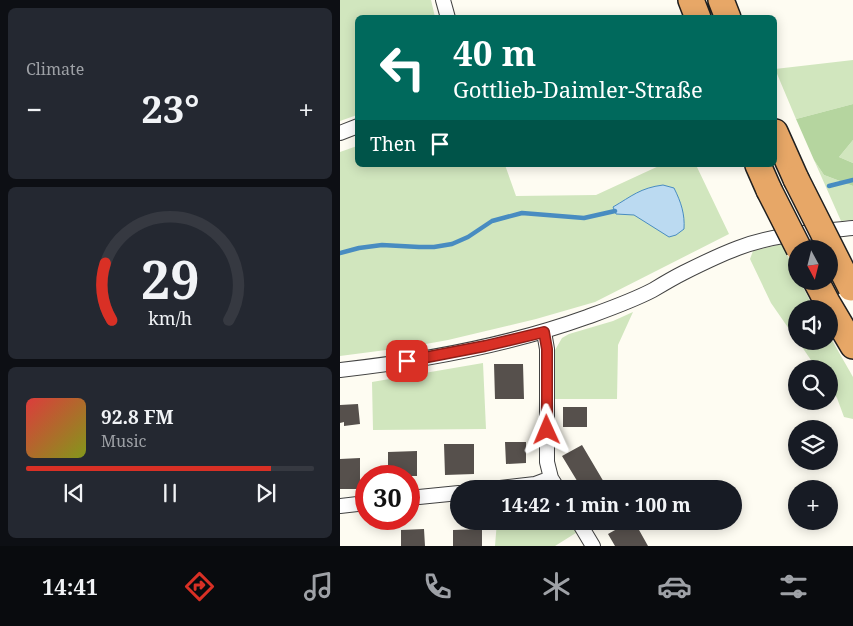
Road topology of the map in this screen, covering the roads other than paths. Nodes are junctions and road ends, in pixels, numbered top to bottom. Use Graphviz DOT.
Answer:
graph roads {
  1 [pos="443,0"];
  2 [pos="691,0"];
  3 [pos="721,0"];
  4 [pos="447,15"];
  5 [pos="697,15"];
  6 [pos="727,15"];
  7 [pos="355,127"];
  8 [pos="340,133"];
  9 [pos="777,136"];
  10 [pos="759,167"];
  11 [pos="853,228"];
  12 [pos="794,240"];
  13 [pos="852,290"];
  14 [pos="821,292"];
  15 [pos="544,332"];
  16 [pos="853,346"];
  17 [pos="340,370"];
  18 [pos="553,480"];
  19 [pos="450,494"];
  20 [pos="420,497"];
  21 [pos="355,504"];
  22 [pos="340,506"];
  23 [pos="583,530"];
  24 [pos="593,546"];
  1 -- 4 [label="street"];
  2 -- 5 [label="highway"];
  3 -- 6 [label="highway"];
  7 -- 8 [label="street"];
  9 -- 13 [label="highway, bridge"];
  10 -- 12 [label="highway, bridge"];
  11 -- 15 [label="street"];
  14 -- 16 [label="highway"];
  15 -- 17 [label="street"];
  15 -- 18 [label="street"];
  19 -- 20 [label="street"];
  21 -- 22 [label="street"];
  23 -- 24 [label="street"];
}
